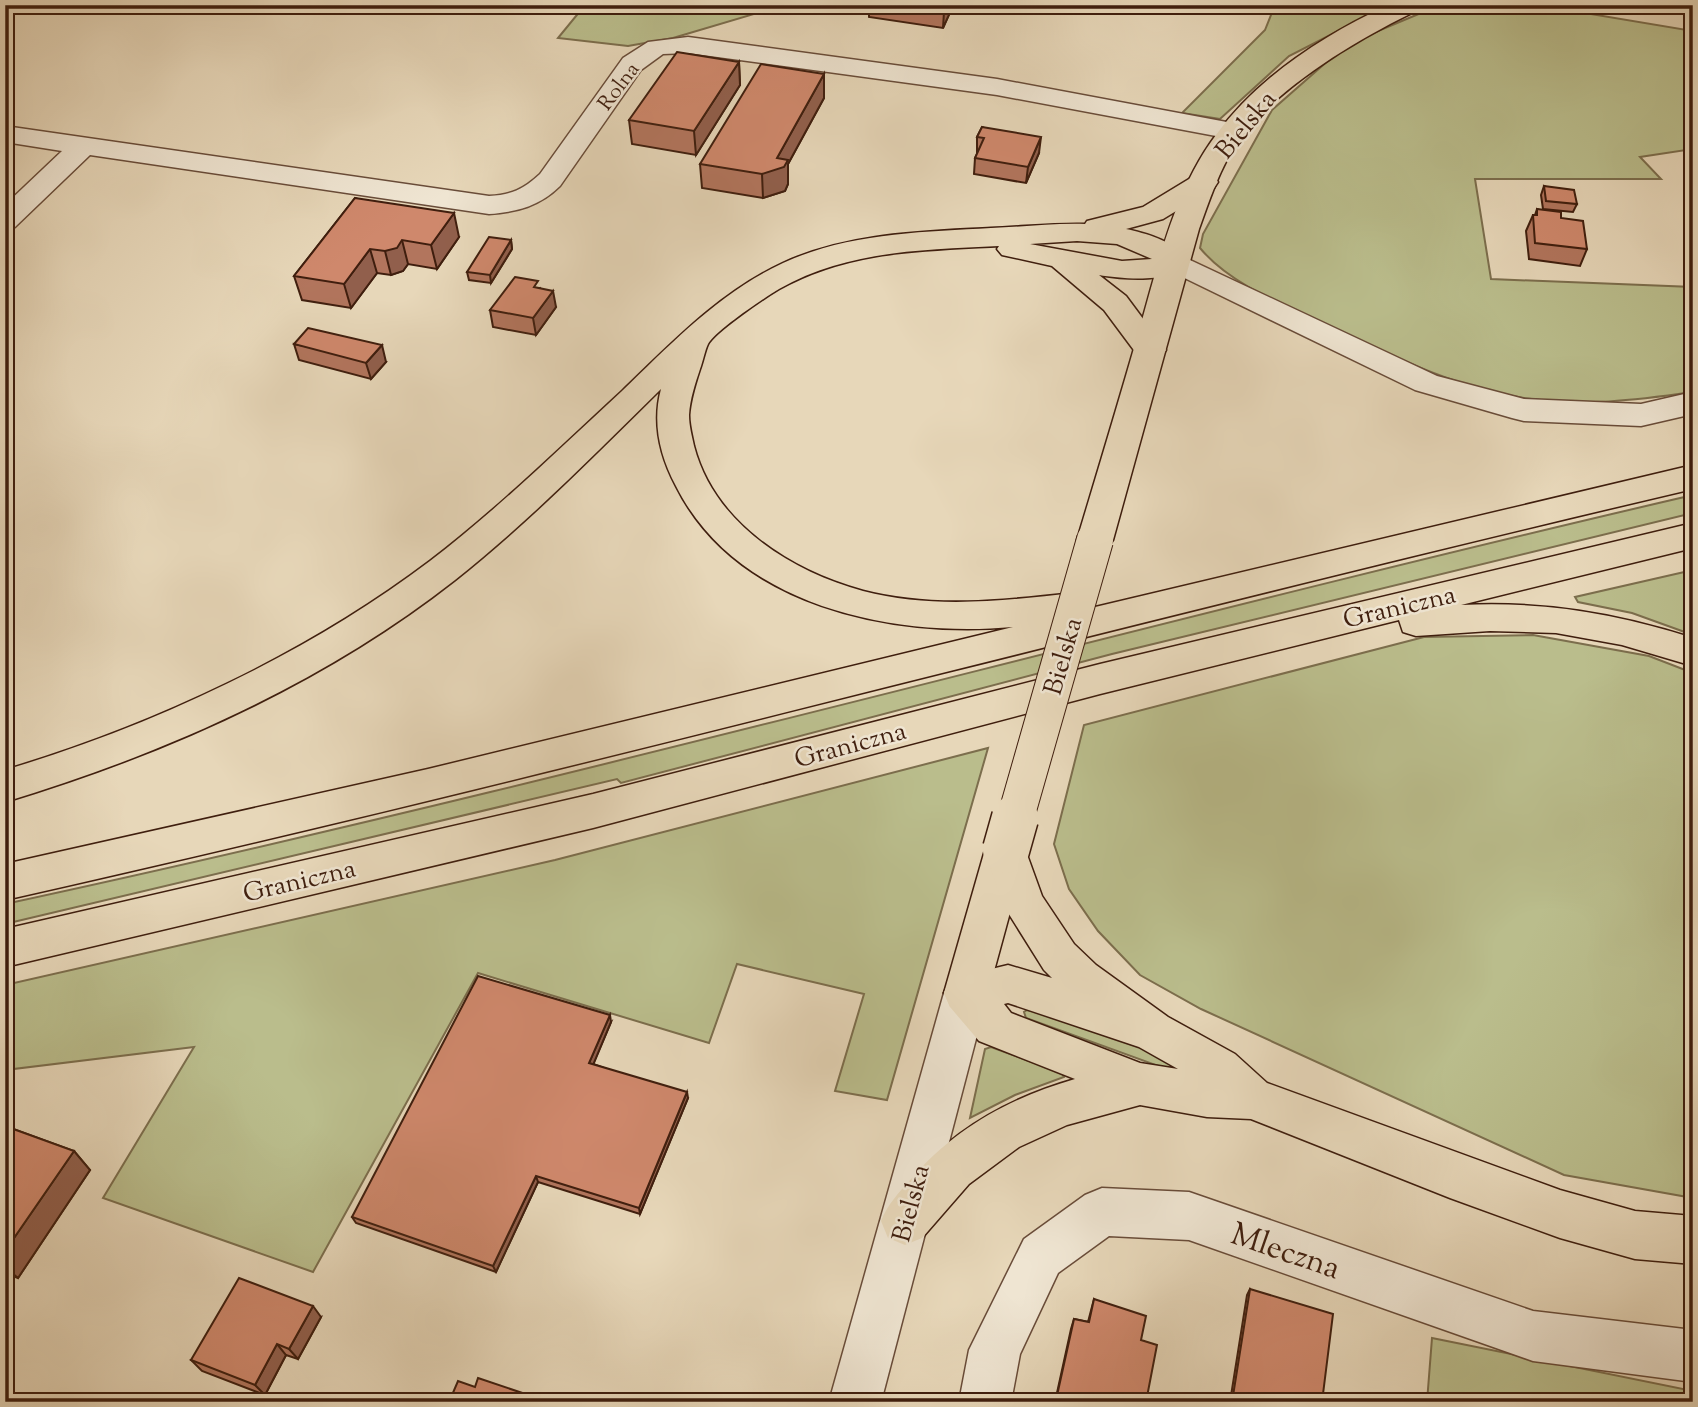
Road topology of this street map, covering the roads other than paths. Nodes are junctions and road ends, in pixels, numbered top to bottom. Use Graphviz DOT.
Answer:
graph roads {
  1 [pos="1409,5"];
  2 [pos="1232,131"];
  3 [pos="5,134"];
  4 [pos="83,146"];
  5 [pos="1203,182"];
  6 [pos="5,221"];
  7 [pos="1077,232"];
  8 [pos="948,240"];
  9 [pos="1063,260"];
  10 [pos="1175,262"];
  11 [pos="695,340"];
  12 [pos="1150,350"];
  13 [pos="1693,403"];
  14 [pos="1693,477"];
  15 [pos="1693,535"];
  16 [pos="1225,589"];
  17 [pos="1268,637"];
  18 [pos="1693,652"];
  19 [pos="5,786"];
  20 [pos="1006,850"];
  21 [pos="5,882"];
  22 [pos="5,948"];
  23 [pos="966,993"];
  24 [pos="1152,1031"];
  25 [pos="1140,1084"];
  26 [pos="1251,1098"];
  27 [pos="905,1221"];
  28 [pos="1693,1240"];
  29 [pos="1693,1356"];
  30 [pos="855,1402"];
  31 [pos="985,1402"];
  1 -- 2 [label="main road, Bielska"];
  2 -- 4 [label="street, Rolna"];
  2 -- 5 [label="main road, Bielska"];
  3 -- 4 [label="street, Rolna"];
  4 -- 6 [label="street"];
  5 -- 7 [label="main road"];
  5 -- 10 [label="main road, Bielska"];
  7 -- 8 [label="main road"];
  7 -- 10 [label="main road"];
  8 -- 9 [label="main road"];
  8 -- 11 [label="main road"];
  9 -- 10 [label="main road"];
  9 -- 12 [label="main road"];
  10 -- 12 [label="main road, Bielska"];
  10 -- 13 [label="street"];
  11 -- 16 [label="main road"];
  11 -- 19 [label="main road"];
  12 -- 20 [label="main road, Bielska, bridge"];
  14 -- 16 [label="main road"];
  15 -- 17 [label="main road, Graniczna"];
  16 -- 21 [label="main road"];
  17 -- 18 [label="main road"];
  17 -- 22 [label="main road, Graniczna"];
  20 -- 23 [label="main road, Bielska"];
  20 -- 24 [label="main road"];
  23 -- 24 [label="main road"];
  23 -- 25 [label="main road"];
  23 -- 27 [label="street, Bielska"];
  24 -- 26 [label="main road"];
  25 -- 26 [label="main road"];
  25 -- 27 [label="main road"];
  26 -- 28 [label="main road"];
  27 -- 30 [label="street, Bielska"];
  29 -- 31 [label="street, Mleczna"];
}
